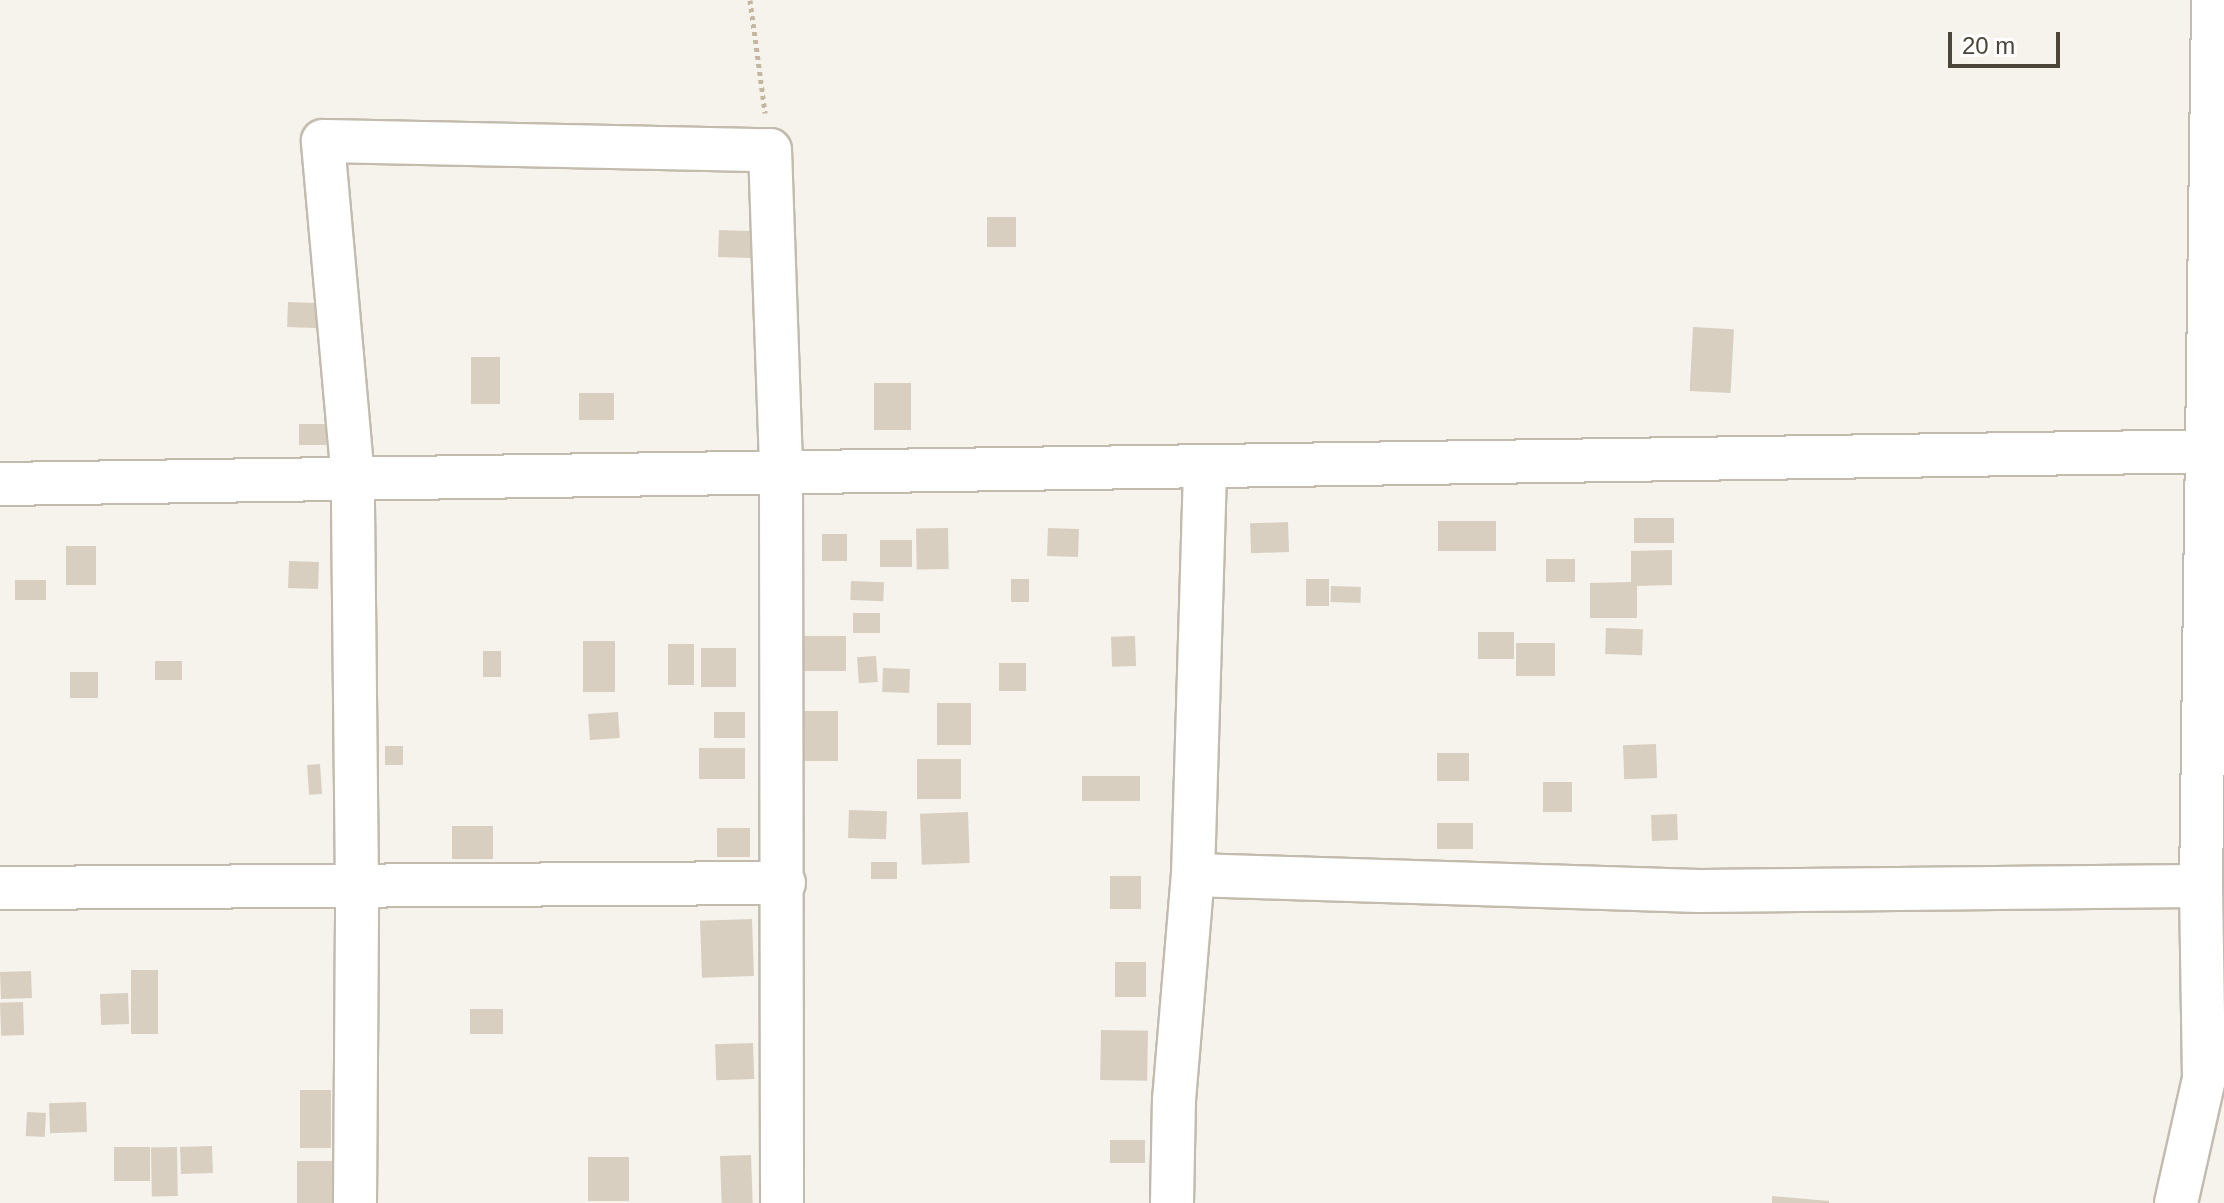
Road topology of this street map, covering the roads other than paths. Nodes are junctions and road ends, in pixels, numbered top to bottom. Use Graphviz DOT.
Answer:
graph roads {
  1 [pos="2213,0"];
  2 [pos="2216,452"];
  3 [pos="1205,466"];
  4 [pos="781,473"];
  5 [pos="353,479"];
  6 [pos="0,484"];
  7 [pos="1193,875"];
  8 [pos="784,883"];
  9 [pos="357,886"];
  10 [pos="2201,886"];
  11 [pos="0,888"];
  12 [pos="355,1203"];
  13 [pos="782,1203"];
  14 [pos="1172,1203"];
  15 [pos="2176,1203"];
  1 -- 2 [label="street"];
  2 -- 3 [label="street"];
  2 -- 10 [label="street"];
  3 -- 4 [label="street"];
  3 -- 7 [label="street"];
  4 -- 5 [label="street"];
  4 -- 5 [label="street"];
  4 -- 8 [label="street"];
  5 -- 6 [label="street"];
  5 -- 9 [label="street"];
  7 -- 10 [label="street"];
  7 -- 14 [label="street"];
  8 -- 9 [label="street"];
  8 -- 13 [label="street"];
  9 -- 11 [label="street"];
  9 -- 12 [label="street"];
  10 -- 15 [label="street"];
}
